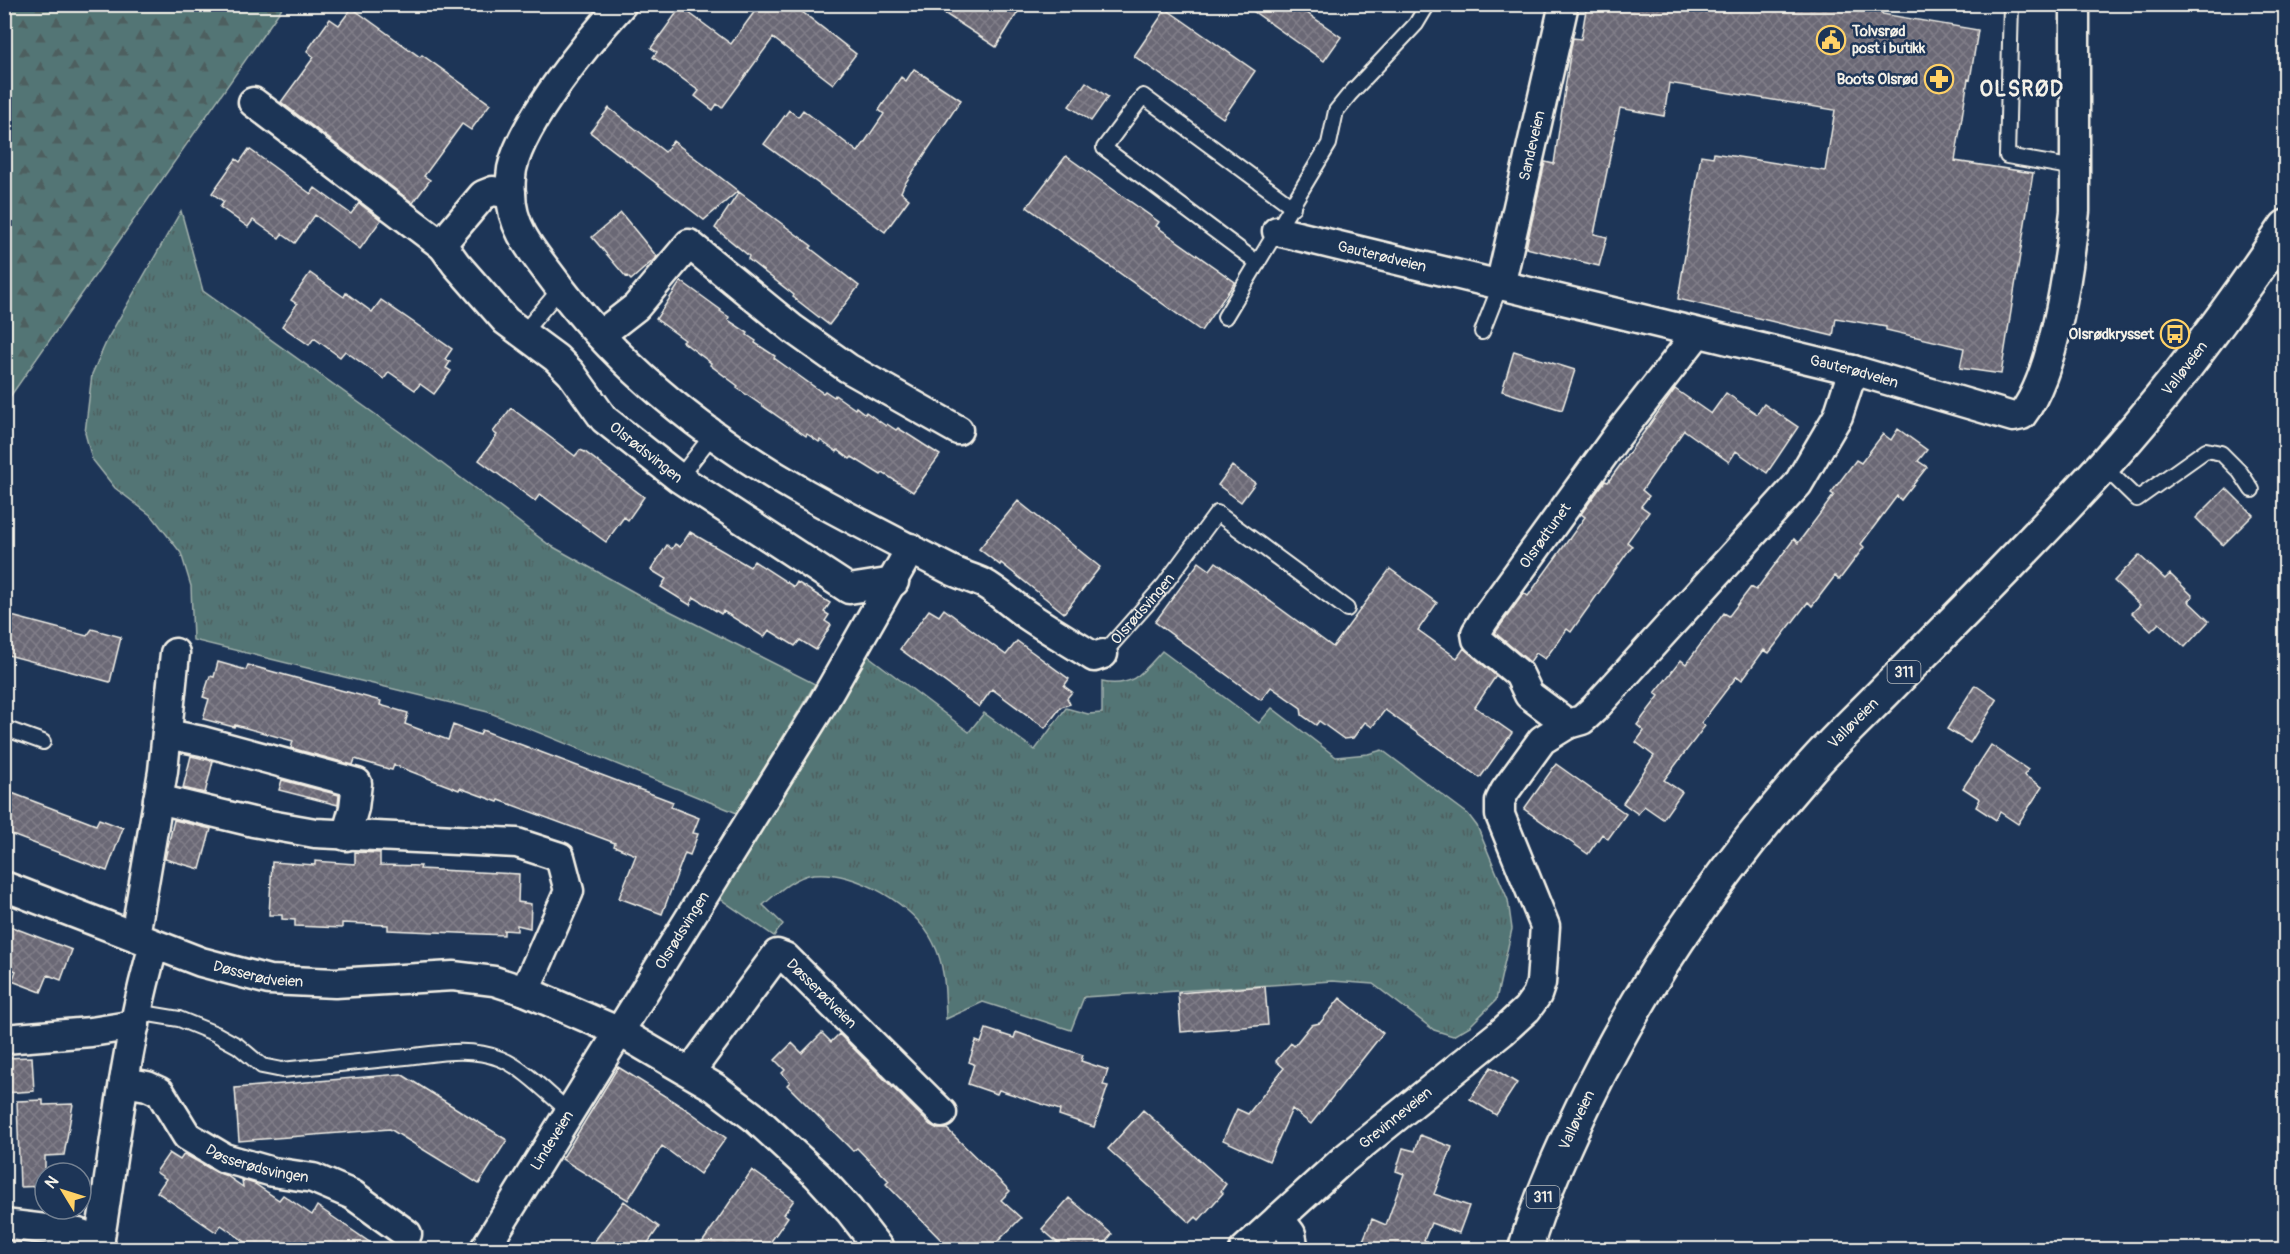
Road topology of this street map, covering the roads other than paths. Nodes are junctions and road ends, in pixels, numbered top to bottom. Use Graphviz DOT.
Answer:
graph roads {
  1 [pos="622,4"];
  2 [pos="1428,4"];
  3 [pos="1564,4"];
  4 [pos="2010,4"];
  5 [pos="2075,4"];
  6 [pos="253,102"];
  7 [pos="2075,168"];
  8 [pos="511,194"];
  9 [pos="1293,207"];
  10 [pos="2286,227"];
  11 [pos="1277,231"];
  12 [pos="443,246"];
  13 [pos="1258,262"];
  14 [pos="1500,286"];
  15 [pos="560,289"];
  16 [pos="1225,317"];
  17 [pos="1482,332"];
  18 [pos="523,333"];
  19 [pos="1697,334"];
  20 [pos="600,335"];
  21 [pos="1853,370"];
  22 [pos="958,430"];
  23 [pos="712,434"];
  24 [pos="2103,466"];
  25 [pos="679,478"];
  26 [pos="2252,490"];
  27 [pos="911,548"];
  28 [pos="894,582"];
  29 [pos="1347,609"];
  30 [pos="175,653"];
  31 [pos="1103,654"];
  32 [pos="1568,724"];
  33 [pos="4,728"];
  34 [pos="167,734"];
  35 [pos="43,742"];
  36 [pos="158,799"];
  37 [pos="346,836"];
  38 [pos="4,886"];
  39 [pos="144,940"];
  40 [pos="525,991"];
  41 [pos="136,1018"];
  42 [pos="620,1032"];
  43 [pos="4,1039"];
  44 [pos="690,1072"];
  45 [pos="124,1082"];
  46 [pos="570,1112"];
  47 [pos="942,1113"];
  48 [pos="1279,1218"];
  49 [pos="4,1224"];
  50 [pos="407,1234"];
  51 [pos="99,1245"];
  52 [pos="484,1250"];
  53 [pos="880,1250"];
  54 [pos="1244,1250"];
  55 [pos="1294,1250"];
  56 [pos="1526,1250"];
  1 -- 8 [label="street, Olsrødsvingen"];
  2 -- 9 [label="lane"];
  3 -- 14 [label="street, Sandeveien"];
  4 -- 7 [label="lane"];
  5 -- 7 [label="street, Gauterødveien"];
  6 -- 12 [label="street, Olsrødsvingen"];
  7 -- 21 [label="street, Gauterødveien"];
  8 -- 12 [label="street"];
  8 -- 15 [label="street, Olsrødsvingen"];
  9 -- 11 [label="lane"];
  9 -- 13 [label="lane"];
  10 -- 24 [label="main road, Valløveien / 311"];
  11 -- 13 [label="lane"];
  11 -- 14 [label="street, Gauterødveien"];
  12 -- 18 [label="street, Olsrødsvingen"];
  13 -- 16 [label="lane"];
  14 -- 17 [label="lane"];
  14 -- 19 [label="street, Gauterødveien"];
  15 -- 18 [label="lane"];
  15 -- 20 [label="street, Olsrødsvingen"];
  18 -- 25 [label="street, Olsrødsvingen"];
  19 -- 21 [label="street, Gauterødveien"];
  19 -- 32 [label="street, Olsrødtunet"];
  20 -- 22 [label="street"];
  20 -- 23 [label="street, Olsrødsvingen"];
  21 -- 32 [label="street"];
  23 -- 25 [label="lane"];
  23 -- 27 [label="street, Olsrødsvingen"];
  24 -- 26 [label="lane"];
  24 -- 56 [label="main road, Valløveien / 311"];
  25 -- 28 [label="street, Olsrødsvingen"];
  27 -- 28 [label="street, Olsrødsvingen"];
  27 -- 31 [label="street, Olsrødsvingen"];
  28 -- 42 [label="street, Olsrødsvingen"];
  29 -- 31 [label="lane, Olsrødsvingen"];
  30 -- 34 [label="street"];
  32 -- 48 [label="street, Grevinneveien"];
  33 -- 35 [label="lane"];
  34 -- 36 [label="street"];
  34 -- 37 [label="street"];
  36 -- 37 [label="street"];
  36 -- 39 [label="street"];
  37 -- 40 [label="street"];
  38 -- 39 [label="street, Døsserødveien"];
  39 -- 40 [label="street, Døsserødveien"];
  39 -- 41 [label="street"];
  40 -- 42 [label="street, Døsserødveien"];
  41 -- 43 [label="street"];
  41 -- 45 [label="street"];
  41 -- 46 [label="lane"];
  42 -- 44 [label="street, Døsserødveien"];
  42 -- 46 [label="street, Lindeveien"];
  44 -- 47 [label="street, Døsserødveien"];
  44 -- 53 [label="street, Døsserødveien"];
  45 -- 50 [label="street, Døsserødsvingen"];
  45 -- 51 [label="street"];
  46 -- 52 [label="street, Lindeveien"];
  48 -- 54 [label="street, Grevinneveien"];
  48 -- 55 [label="street"];
  49 -- 51 [label="street"];
}
